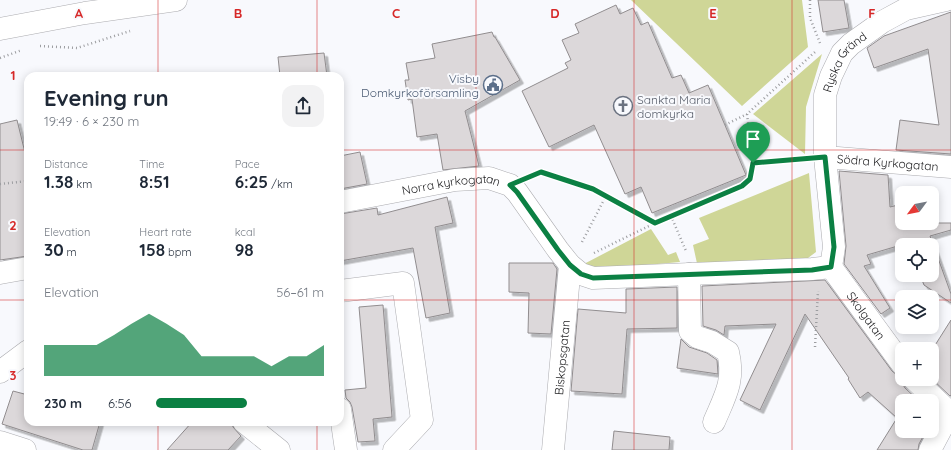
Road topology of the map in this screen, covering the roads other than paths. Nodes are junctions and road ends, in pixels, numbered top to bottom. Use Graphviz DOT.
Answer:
graph roads {
  1 [pos="176,0"];
  2 [pos="946,0"];
  3 [pos="0,29"];
  4 [pos="825,157"];
  5 [pos="951,167"];
  6 [pos="344,201"];
  7 [pos="688,264"];
  8 [pos="570,265"];
  9 [pos="831,267"];
  10 [pos="24,269"];
  11 [pos="0,273"];
  12 [pos="344,290"];
  13 [pos="24,354"];
  14 [pos="895,354"];
  15 [pos="0,372"];
  16 [pos="922,386"];
  17 [pos="950,411"];
  18 [pos="714,422"];
  19 [pos="249,426"];
  20 [pos="342,426"];
  21 [pos="0,442"];
  22 [pos="25,450"];
  23 [pos="279,450"];
  24 [pos="346,450"];
  25 [pos="394,450"];
  26 [pos="553,450"];
  27 [pos="930,450"];
  1 -- 3 [label="street"];
  2 -- 4 [label="street, Ryska Gränd"];
  4 -- 5 [label="street, Södra Kyrkogatan"];
  4 -- 9 [label="street, Ryska Gränd"];
  6 -- 8 [label="street, Norra kyrkogatan"];
  7 -- 8 [label="street, Norra kyrkogatan"];
  7 -- 9 [label="street, Norra kyrkogatan"];
  7 -- 18 [label="street"];
  8 -- 26 [label="street, Biskopsgatan"];
  9 -- 14 [label="street, Skolgatan"];
  10 -- 11 [label="street"];
  12 -- 25 [label="street"];
  13 -- 15 [label="street"];
  16 -- 17 [label="street"];
  17 -- 27 [label="street"];
  19 -- 23 [label="street"];
  20 -- 24 [label="street"];
  21 -- 22 [label="street"];
}
